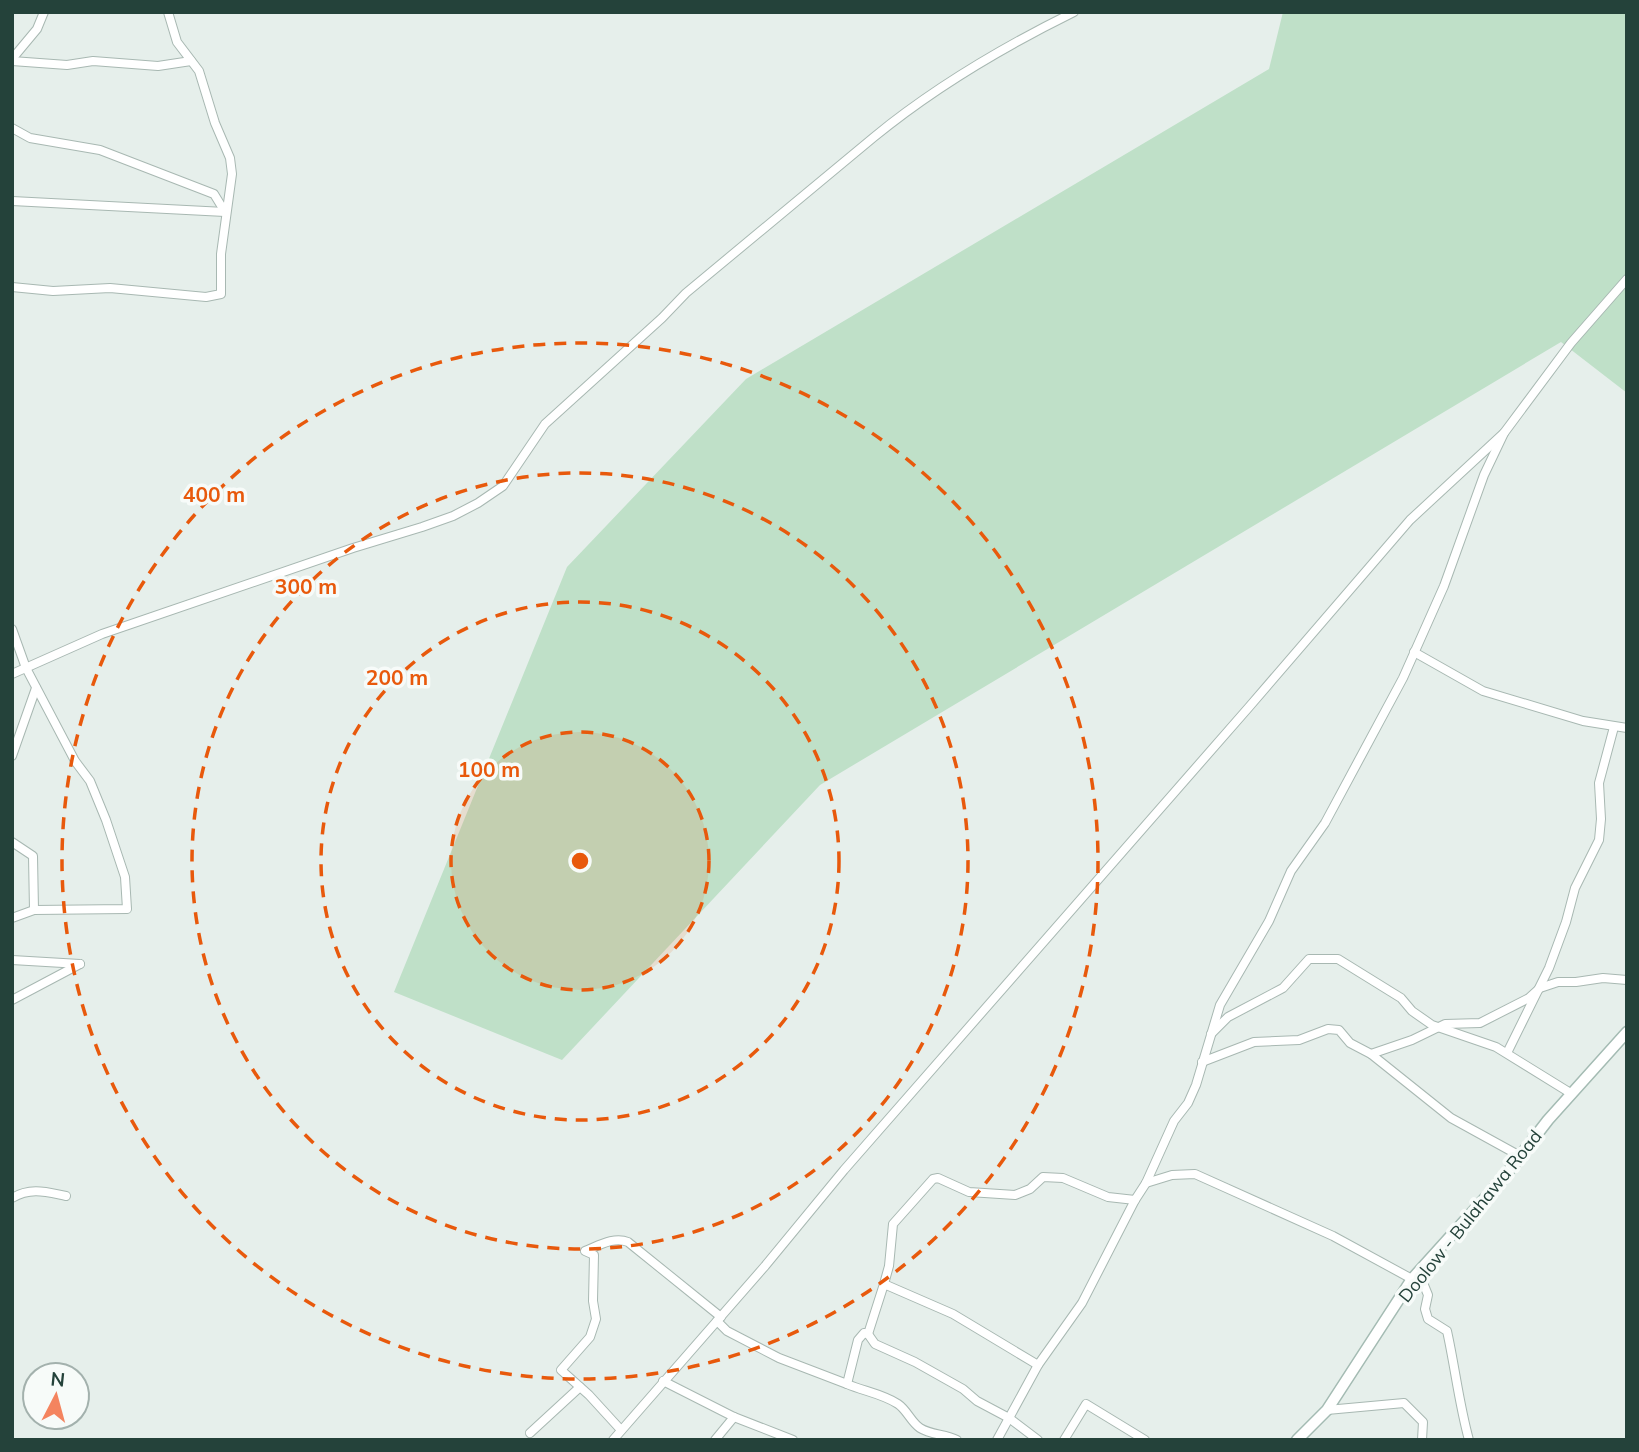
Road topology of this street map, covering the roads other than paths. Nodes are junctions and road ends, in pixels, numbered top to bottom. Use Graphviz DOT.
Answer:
graph roads {
  1 [pos="44,12"];
  2 [pos="168,12"];
  3 [pos="1074,12"];
  4 [pos="12,60"];
  5 [pos="191,61"];
  6 [pos="12,128"];
  7 [pos="12,201"];
  8 [pos="226,212"];
  9 [pos="1627,279"];
  10 [pos="12,287"];
  11 [pos="1504,433"];
  12 [pos="12,629"];
  13 [pos="1414,652"];
  14 [pos="26,668"];
  15 [pos="12,674"];
  16 [pos="36,688"];
  17 [pos="1615,727"];
  18 [pos="1627,728"];
  19 [pos="12,756"];
  20 [pos="12,842"];
  21 [pos="34,909"];
  22 [pos="12,918"];
  23 [pos="12,960"];
  24 [pos="1627,980"];
  25 [pos="1540,988"];
  26 [pos="12,1000"];
  27 [pos="1436,1026"];
  28 [pos="1626,1033"];
  29 [pos="1209,1036"];
  30 [pos="1507,1053"];
  31 [pos="1371,1054"];
  32 [pos="1202,1062"];
  33 [pos="1572,1094"];
  34 [pos="1520,1156"];
  35 [pos="1146,1183"];
  36 [pos="66,1196"];
  37 [pos="12,1198"];
  38 [pos="1135,1200"];
  39 [pos="1415,1276"];
  40 [pos="884,1284"];
  41 [pos="719,1319"];
  42 [pos="867,1334"];
  43 [pos="1038,1365"];
  44 [pos="663,1381"];
  45 [pos="847,1384"];
  46 [pos="580,1387"];
  47 [pos="1327,1410"];
  48 [pos="734,1417"];
  49 [pos="1009,1419"];
  50 [pos="621,1430"];
  51 [pos="530,1433"];
  52 [pos="791,1439"];
  53 [pos="613,1440"];
  54 [pos="715,1440"];
  55 [pos="957,1440"];
  56 [pos="997,1440"];
  57 [pos="1038,1440"];
  58 [pos="1064,1440"];
  59 [pos="1145,1440"];
  60 [pos="1297,1440"];
  61 [pos="1422,1440"];
  62 [pos="1469,1440"];
  1 -- 4 [label="street"];
  2 -- 5 [label="street"];
  3 -- 14 [label="street"];
  4 -- 5 [label="street"];
  5 -- 8 [label="street"];
  6 -- 8 [label="street"];
  7 -- 8 [label="street"];
  8 -- 10 [label="street"];
  9 -- 11 [label="street"];
  11 -- 13 [label="street"];
  11 -- 41 [label="street"];
  12 -- 14 [label="street"];
  13 -- 17 [label="street"];
  13 -- 29 [label="street"];
  14 -- 15 [label="street"];
  14 -- 16 [label="street"];
  16 -- 19 [label="street"];
  16 -- 21 [label="street"];
  17 -- 18 [label="street"];
  17 -- 25 [label="street"];
  20 -- 21 [label="street"];
  21 -- 22 [label="street"];
  23 -- 26 [label="street"];
  24 -- 25 [label="street"];
  25 -- 27 [label="street"];
  25 -- 30 [label="street"];
  27 -- 29 [label="street"];
  27 -- 30 [label="street"];
  27 -- 31 [label="street"];
  28 -- 33 [label="main road, Doolow - Bulahawa Road"];
  29 -- 32 [label="street"];
  30 -- 33 [label="street"];
  31 -- 32 [label="street"];
  31 -- 34 [label="street"];
  32 -- 35 [label="street"];
  33 -- 34 [label="main road, Doolow - Bulahawa Road"];
  34 -- 39 [label="main road, Doolow - Bulahawa Road"];
  35 -- 38 [label="street"];
  35 -- 39 [label="street"];
  36 -- 37 [label="street"];
  38 -- 40 [label="street"];
  38 -- 43 [label="street"];
  39 -- 47 [label="main road, Doolow - Bulahawa Road"];
  39 -- 62 [label="street"];
  40 -- 42 [label="street"];
  40 -- 43 [label="street"];
  41 -- 44 [label="street"];
  41 -- 45 [label="street"];
  41 -- 46 [label="street"];
  42 -- 45 [label="street"];
  42 -- 49 [label="street"];
  43 -- 49 [label="street"];
  44 -- 48 [label="street"];
  44 -- 50 [label="street"];
  45 -- 55 [label="street"];
  46 -- 50 [label="street"];
  46 -- 51 [label="street"];
  47 -- 60 [label="main road, Doolow - Bulahawa Road"];
  47 -- 61 [label="street"];
  48 -- 52 [label="street"];
  48 -- 54 [label="street"];
  49 -- 56 [label="street"];
  49 -- 57 [label="street"];
  50 -- 53 [label="street"];
  58 -- 59 [label="street"];
}
